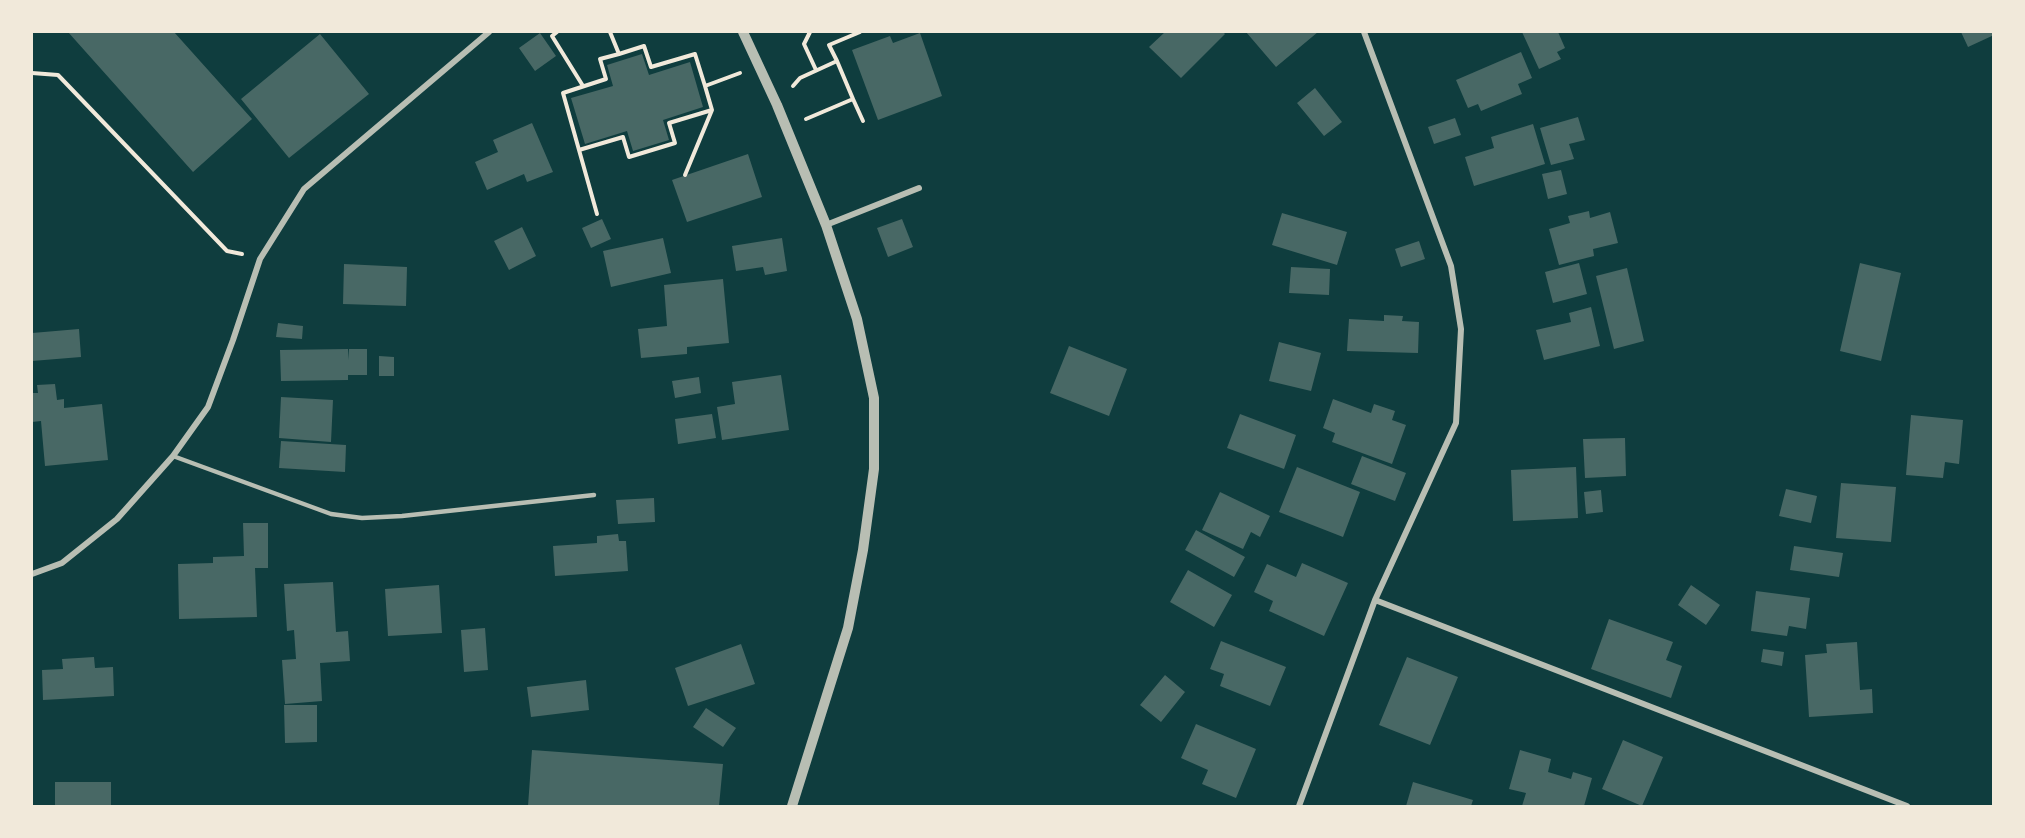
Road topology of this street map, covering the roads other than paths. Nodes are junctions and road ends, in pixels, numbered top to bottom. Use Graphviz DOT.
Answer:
graph roads {
  1 [pos="489,32"];
  2 [pos="743,32"];
  3 [pos="1364,32"];
  4 [pos="919,188"];
  5 [pos="826,225"];
  6 [pos="174,456"];
  7 [pos="594,495"];
  8 [pos="32,574"];
  9 [pos="1375,600"];
  10 [pos="792,807"];
  11 [pos="1299,807"];
  12 [pos="1906,807"];
  1 -- 6 [label="street"];
  2 -- 5 [label="street"];
  3 -- 9 [label="street"];
  4 -- 5 [label="street"];
  5 -- 10 [label="street"];
  6 -- 7 [label="lane"];
  6 -- 8 [label="street"];
  9 -- 11 [label="street"];
  9 -- 12 [label="street"];
}
